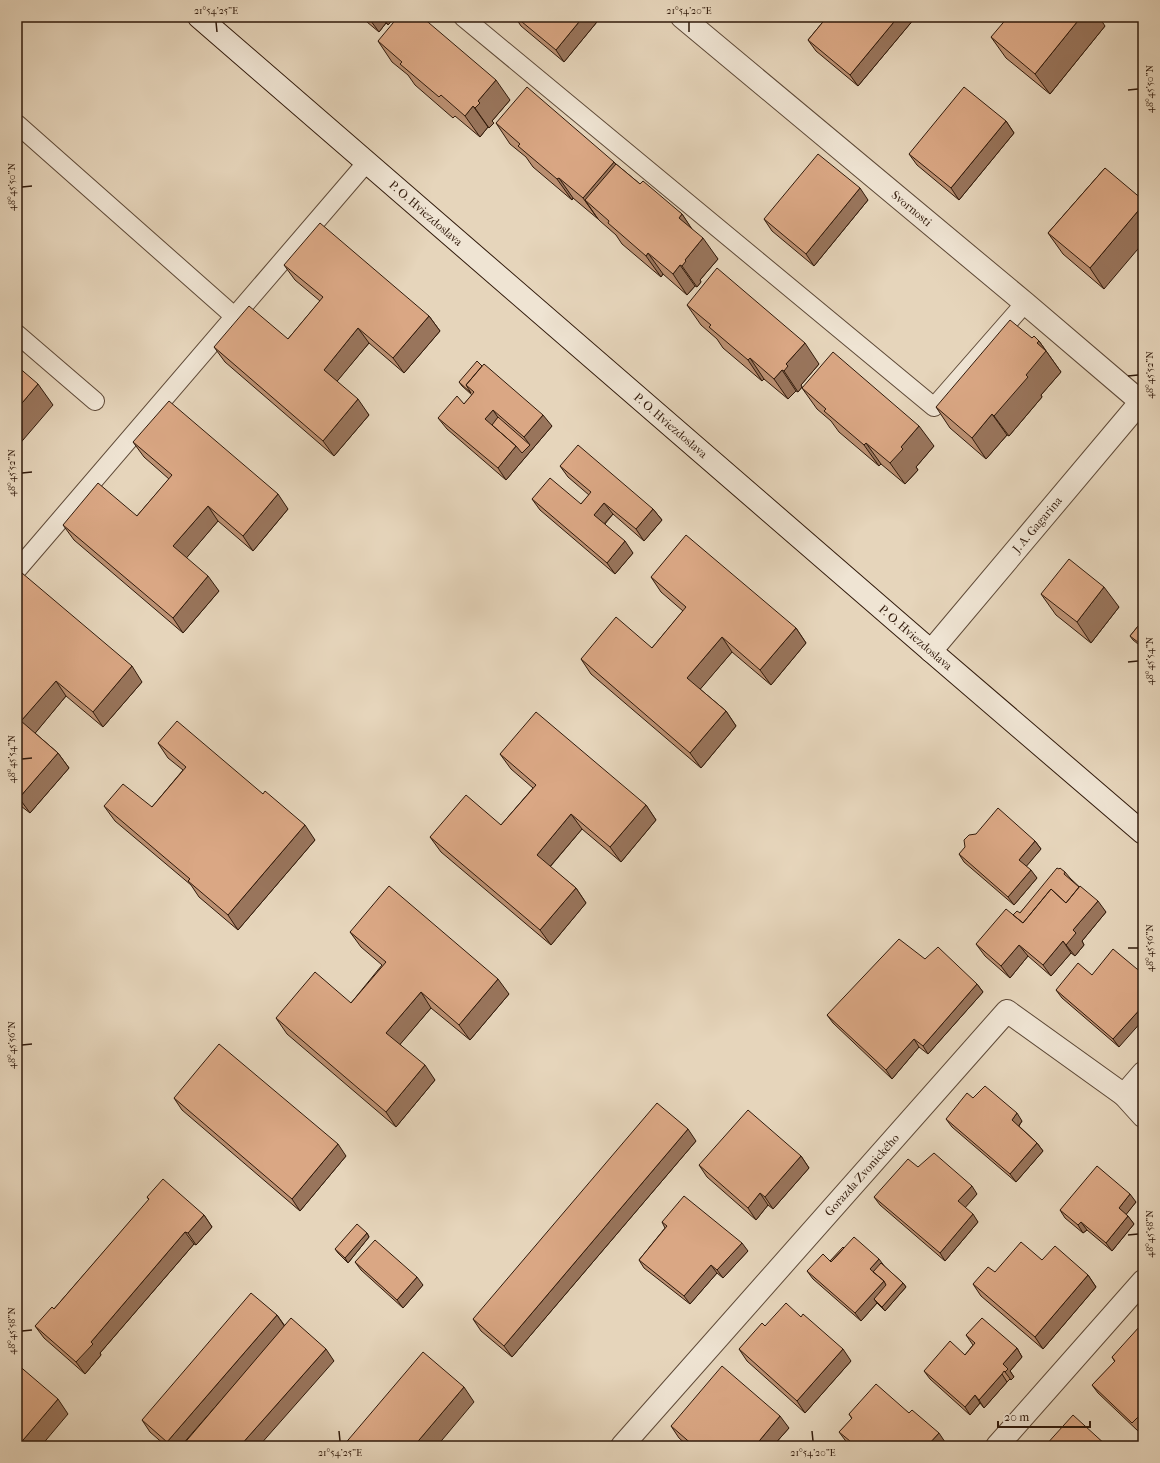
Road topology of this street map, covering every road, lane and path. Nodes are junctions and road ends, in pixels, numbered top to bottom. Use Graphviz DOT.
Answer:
graph roads {
  1 [pos="463,17"];
  2 [pos="682,17"];
  3 [pos="208,20"];
  4 [pos="17,124"];
  5 [pos="367,162"];
  6 [pos="1025,302"];
  7 [pos="234,316"];
  8 [pos="17,334"];
  9 [pos="1142,400"];
  10 [pos="96,401"];
  11 [pos="17,570"];
  12 [pos="931,651"];
  13 [pos="1143,833"];
  14 [pos="1143,1073"];
  15 [pos="1124,1095"];
  16 [pos="1143,1116"];
  17 [pos="1143,1281"];
  18 [pos="622,1446"];
  19 [pos="997,1446"];
  1 -- 6 [label="lane"];
  2 -- 6 [label="street, Svornosti"];
  3 -- 5 [label="street, P. O. Hviezdoslava"];
  4 -- 7 [label="lane"];
  5 -- 7 [label="lane"];
  5 -- 12 [label="street, P. O. Hviezdoslava"];
  6 -- 9 [label="street, Svornosti"];
  7 -- 11 [label="lane"];
  8 -- 10 [label="lane"];
  9 -- 12 [label="street, J. A. Gagarina"];
  12 -- 13 [label="street, P. O. Hviezdoslava"];
  14 -- 15 [label="street"];
  15 -- 16 [label="street, Gorazda Zvonického"];
  15 -- 18 [label="street, Gorazda Zvonického"];
  17 -- 19 [label="street"];
}
